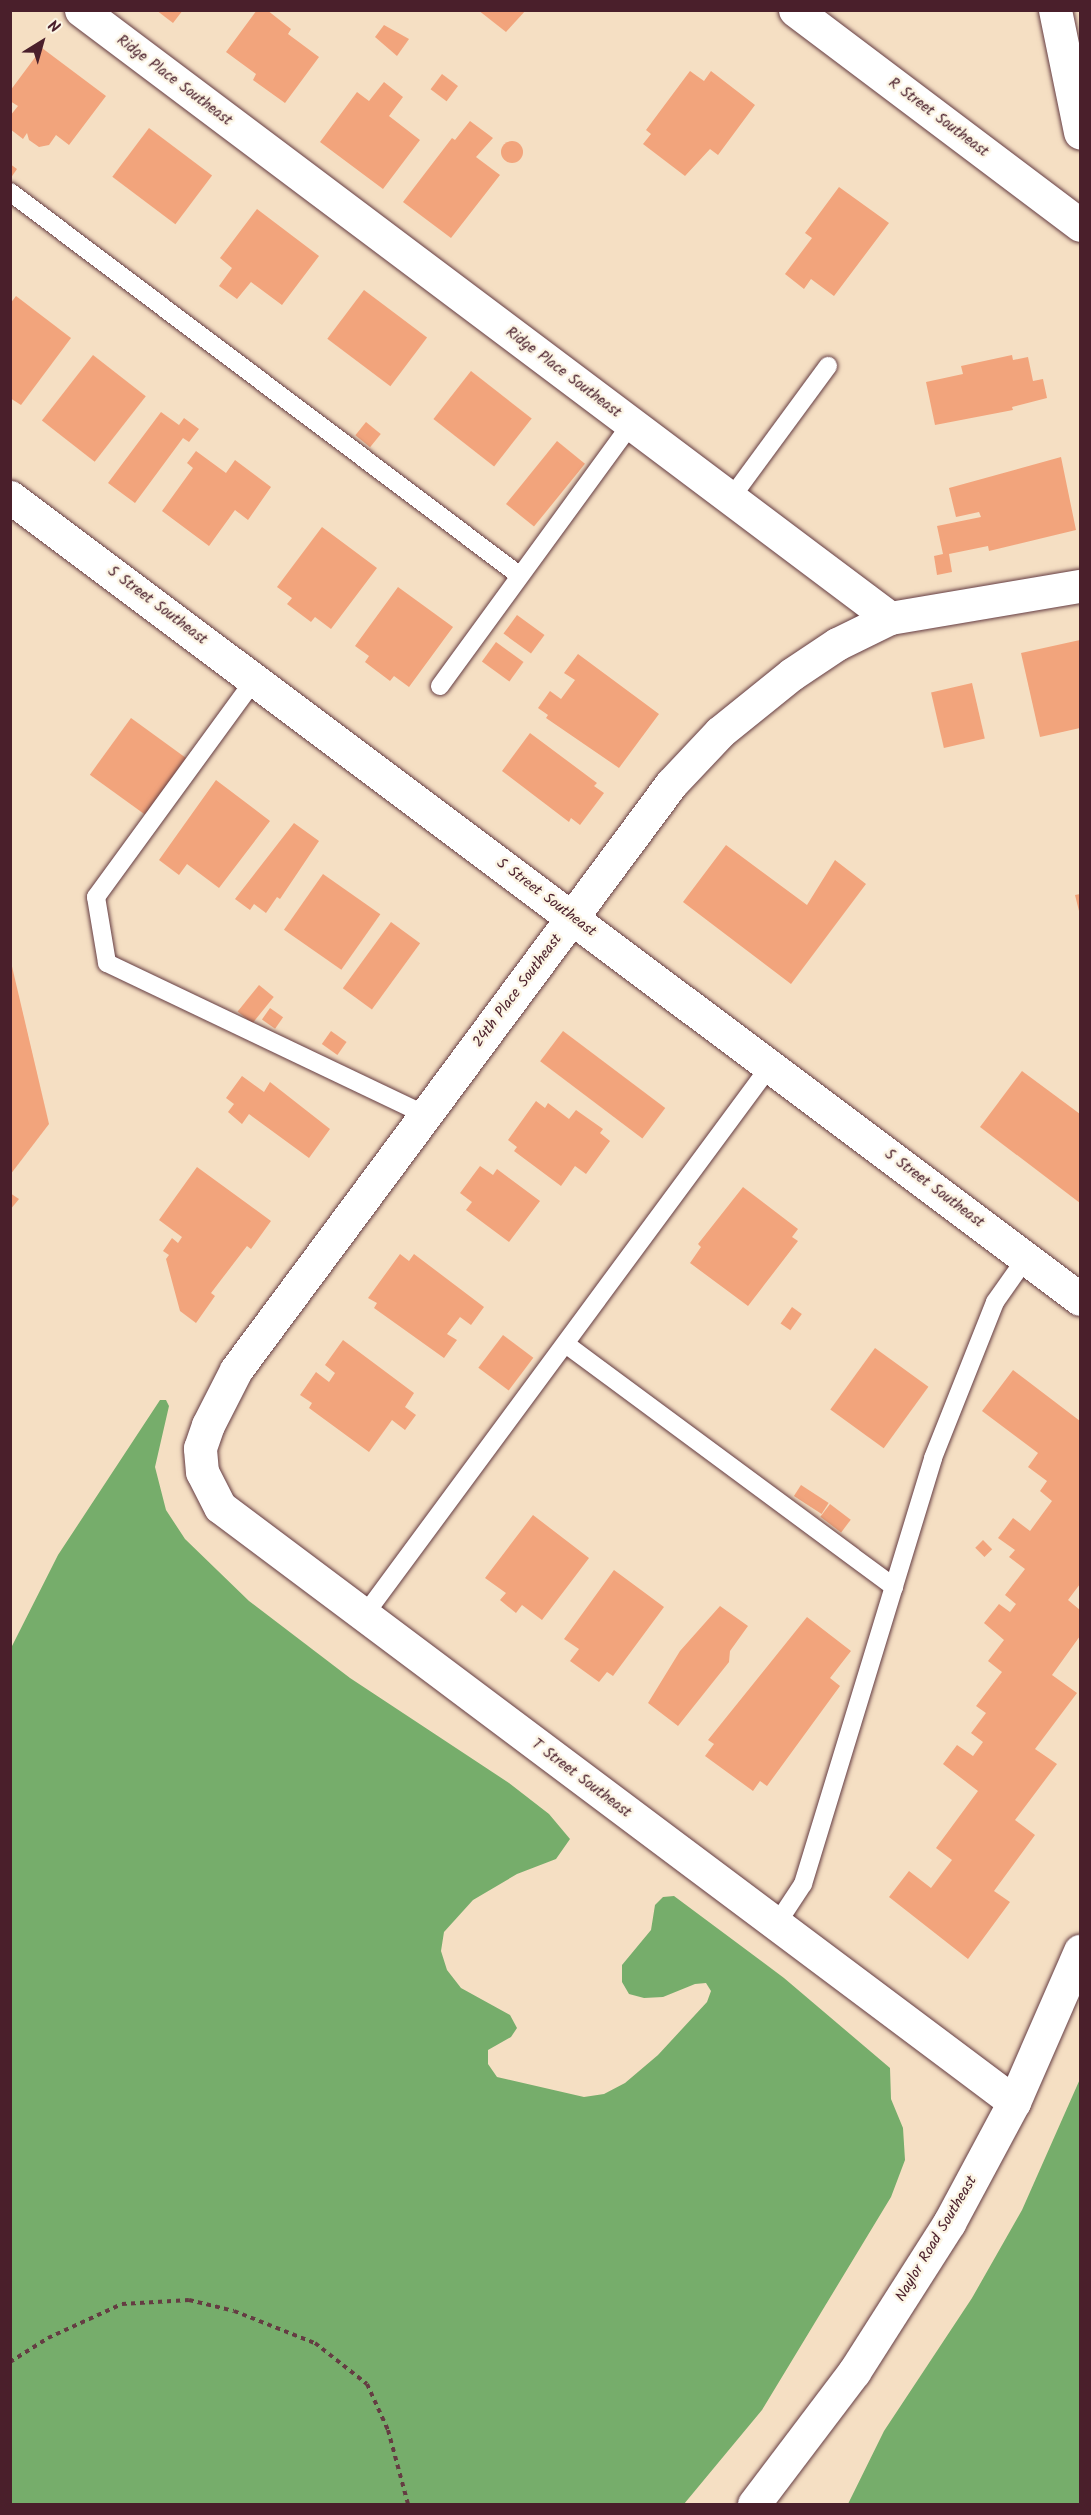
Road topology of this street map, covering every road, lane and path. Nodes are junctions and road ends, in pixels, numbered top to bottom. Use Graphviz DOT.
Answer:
graph roads {
  1 [pos="81,10"];
  2 [pos="795,10"];
  3 [pos="1055,10"];
  4 [pos="1080,132"];
  5 [pos="10,192"];
  6 [pos="1080,225"];
  7 [pos="828,366"];
  8 [pos="631,424"];
  9 [pos="10,497"];
  10 [pos="731,498"];
  11 [pos="519,575"];
  12 [pos="1080,586"];
  13 [pos="890,618"];
  14 [pos="255,680"];
  15 [pos="440,686"];
  16 [pos="572,918"];
  17 [pos="770,1066"];
  18 [pos="425,1115"];
  19 [pos="1026,1258"];
  20 [pos="1080,1299"];
  21 [pos="567,1344"];
  22 [pos="208,1425"];
  23 [pos="894,1587"];
  24 [pos="363,1617"];
  25 [pos="776,1925"];
  26 [pos="1080,1951"];
  27 [pos="1014,2102"];
  28 [pos="10,2362"];
  29 [pos="408,2505"];
  30 [pos="754,2505"];
  1 -- 8 [label="street, Ridge Place Southeast"];
  2 -- 6 [label="street, R Street Southeast"];
  3 -- 4 [label="street"];
  5 -- 11 [label="lane"];
  7 -- 10 [label="lane"];
  8 -- 10 [label="street, Ridge Place Southeast"];
  8 -- 11 [label="lane"];
  9 -- 14 [label="street, S Street Southeast"];
  10 -- 13 [label="street, Ridge Place Southeast"];
  11 -- 15 [label="lane"];
  12 -- 13 [label="street"];
  13 -- 16 [label="street, 24th Place Southeast"];
  14 -- 16 [label="street, S Street Southeast"];
  14 -- 18 [label="lane"];
  16 -- 17 [label="street, S Street Southeast"];
  16 -- 18 [label="street, 24th Place Southeast"];
  17 -- 19 [label="street, S Street Southeast"];
  17 -- 21 [label="lane"];
  18 -- 22 [label="street, 24th Place Southeast"];
  19 -- 20 [label="street, S Street Southeast"];
  19 -- 23 [label="lane"];
  21 -- 23 [label="lane"];
  21 -- 24 [label="lane"];
  22 -- 24 [label="street, T Street Southeast"];
  23 -- 25 [label="lane"];
  24 -- 25 [label="street, T Street Southeast"];
  25 -- 27 [label="street, T Street Southeast"];
  26 -- 27 [label="street, Naylor Road Southeast"];
  27 -- 30 [label="street, Naylor Road Southeast"];
  28 -- 29 [label="path"];
}
